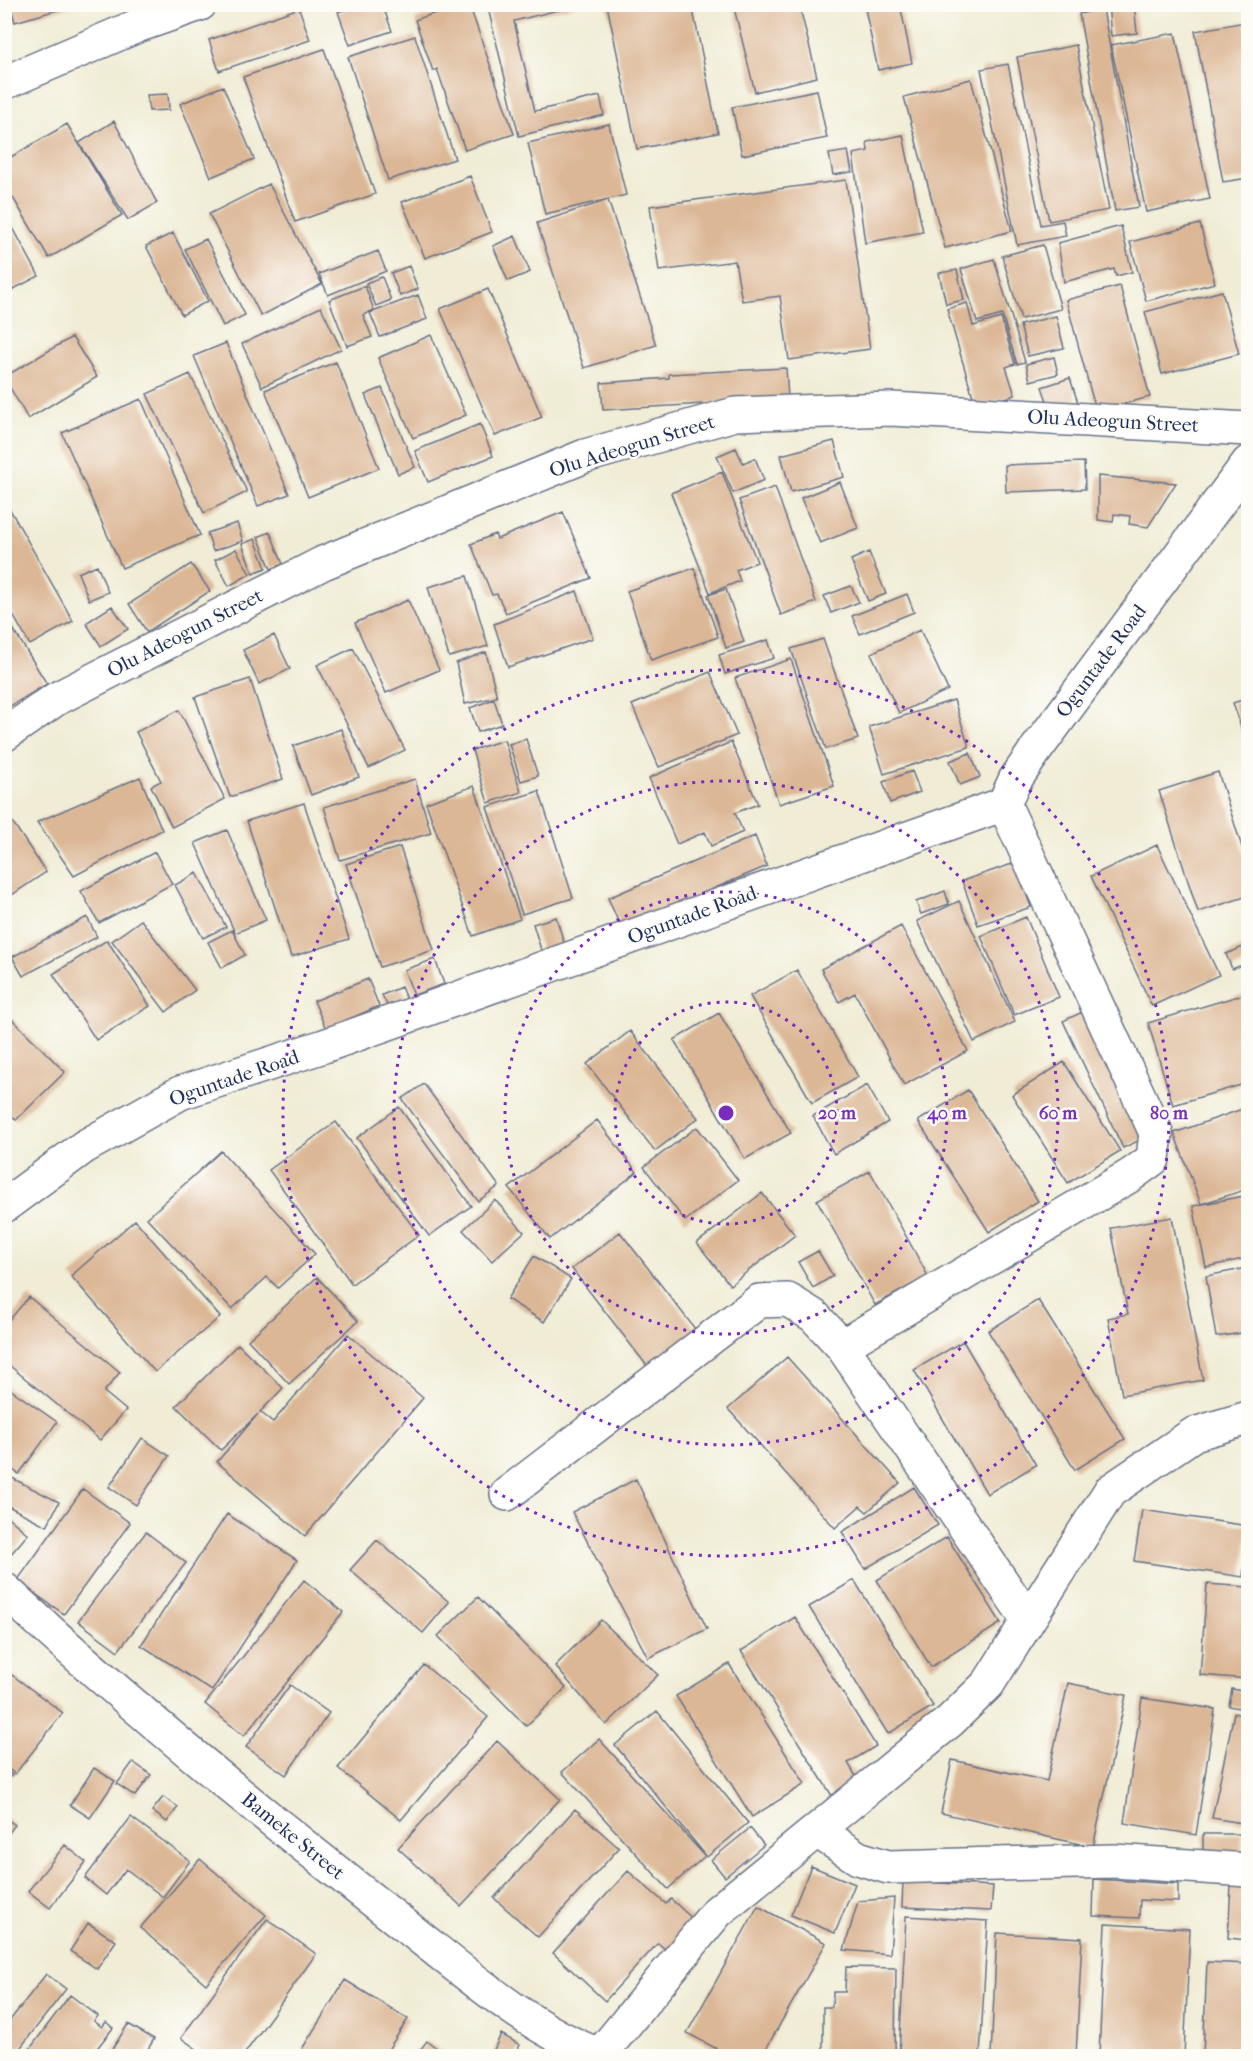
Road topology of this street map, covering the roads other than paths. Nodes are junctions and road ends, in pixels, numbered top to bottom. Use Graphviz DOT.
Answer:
graph roads {
  1 [pos="200,4"];
  2 [pos="134,15"];
  3 [pos="4,83"];
  4 [pos="1248,429"];
  5 [pos="1248,463"];
  6 [pos="4,735"];
  7 [pos="1004,804"];
  8 [pos="4,1206"];
  9 [pos="842,1346"];
  10 [pos="1248,1419"];
  11 [pos="507,1494"];
  12 [pos="4,1589"];
  13 [pos="1028,1620"];
  14 [pos="817,1831"];
  15 [pos="1248,1870"];
  16 [pos="600,2056"];
  1 -- 2 [label="street"];
  2 -- 3 [label="street"];
  4 -- 6 [label="street, Olu Adeogun Street"];
  5 -- 7 [label="street, Oguntade Road"];
  7 -- 8 [label="street, Oguntade Road"];
  7 -- 9 [label="street"];
  9 -- 11 [label="street"];
  9 -- 13 [label="street"];
  10 -- 13 [label="street"];
  12 -- 16 [label="street, Bameke Street"];
  13 -- 14 [label="street"];
  14 -- 15 [label="street"];
  14 -- 16 [label="street"];
}
